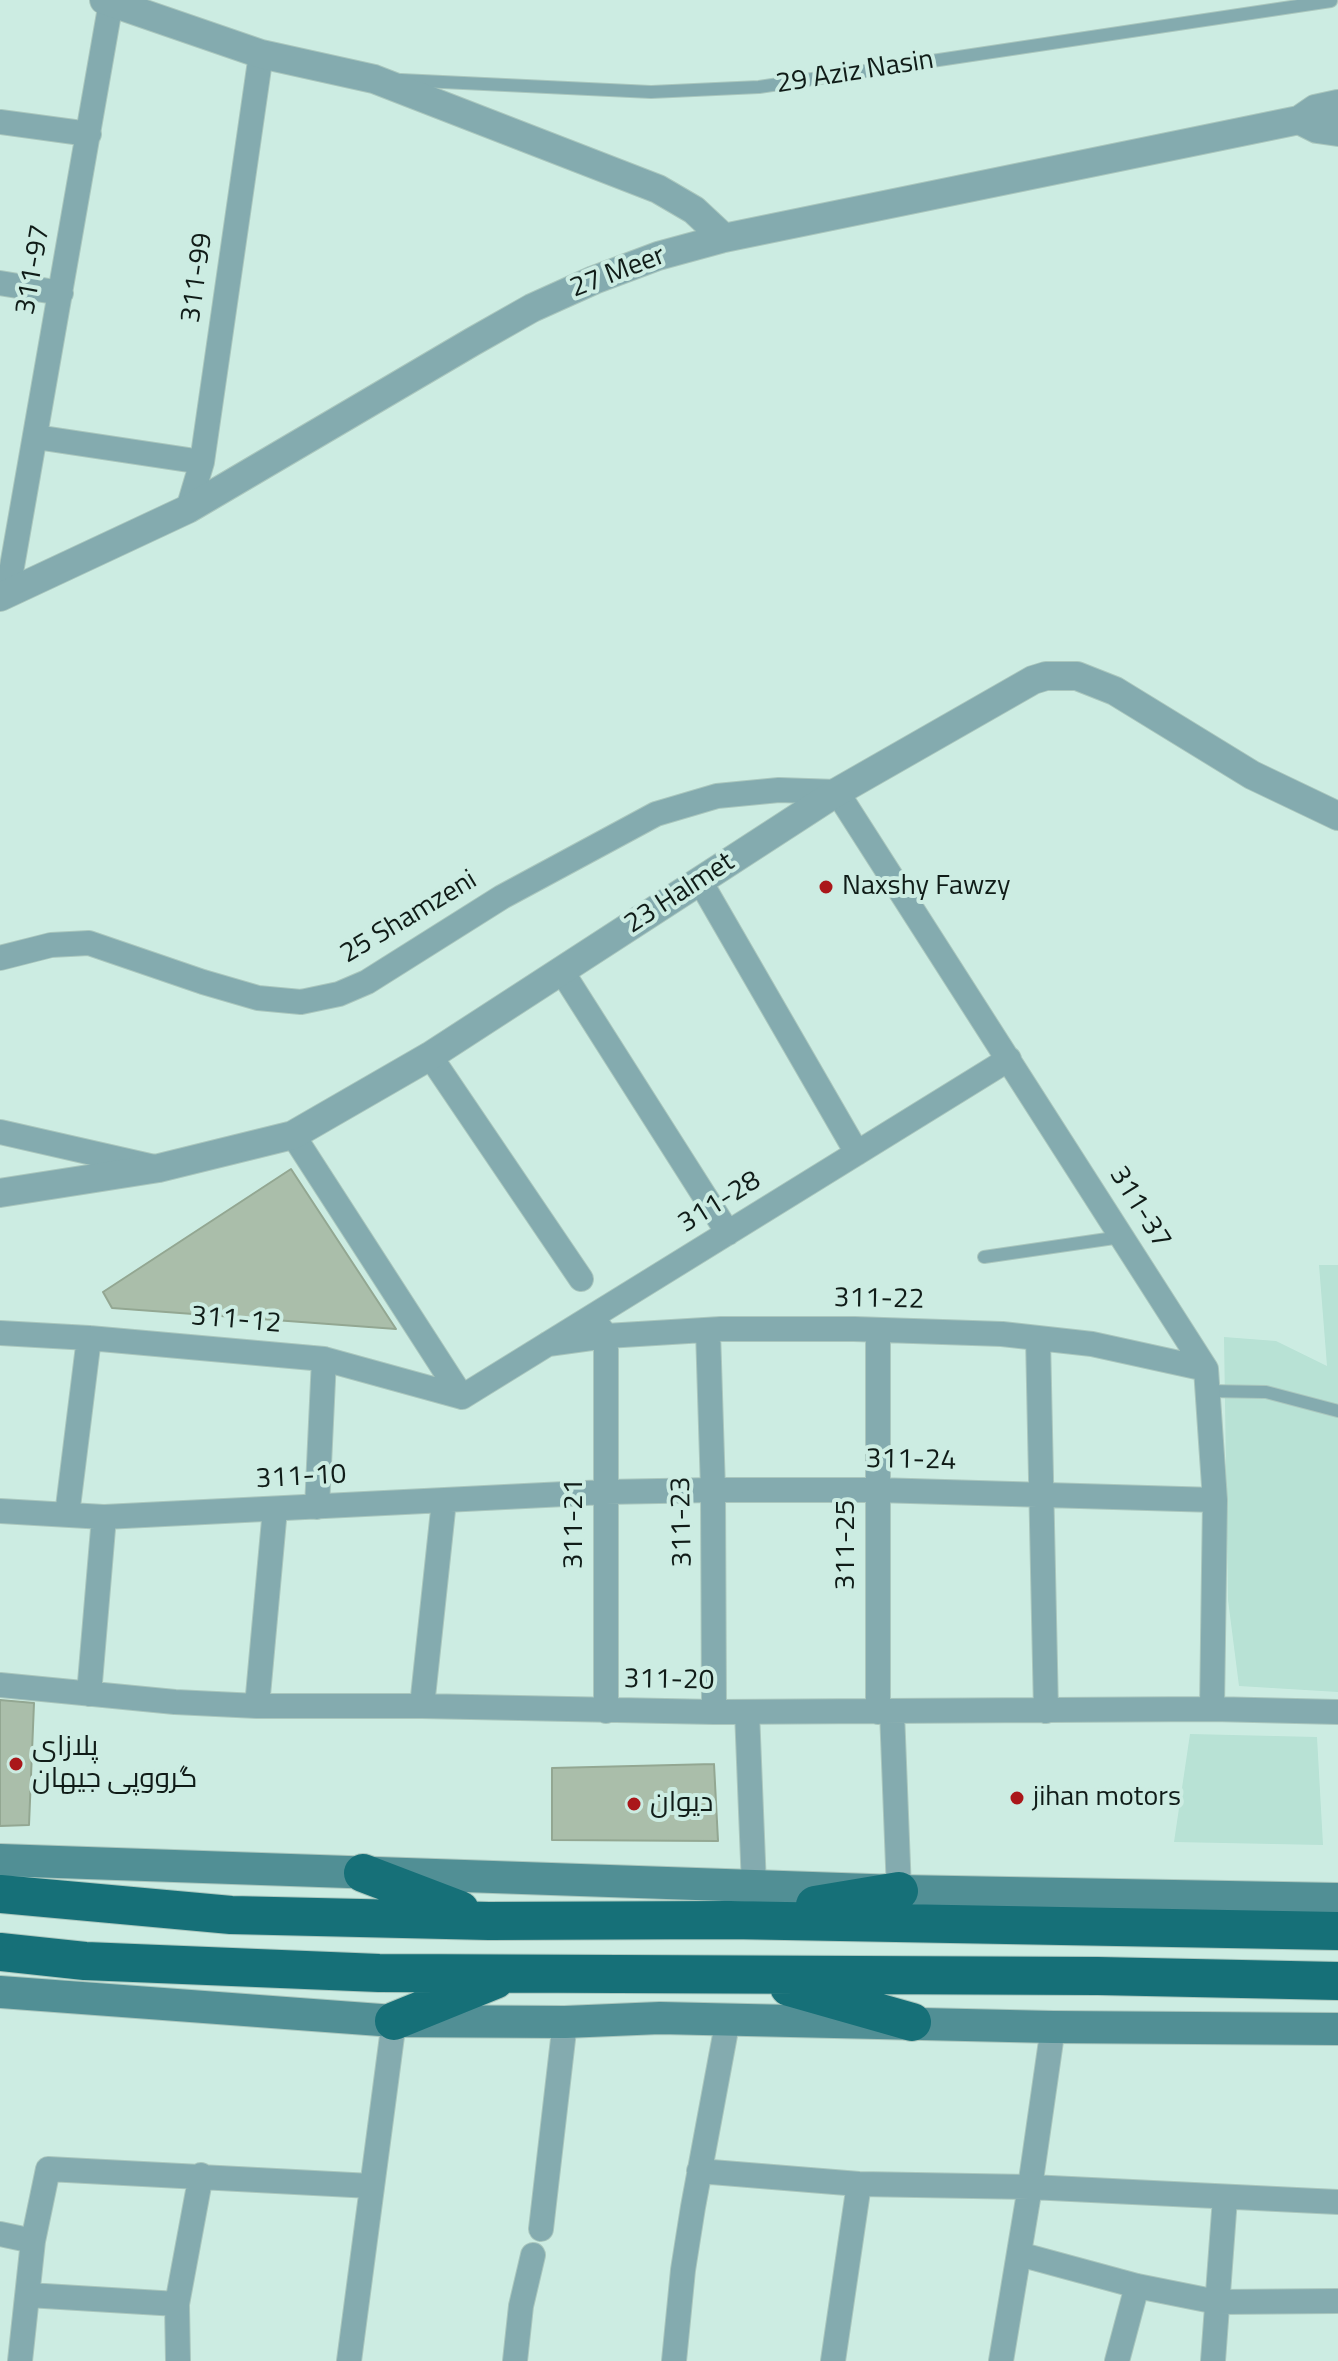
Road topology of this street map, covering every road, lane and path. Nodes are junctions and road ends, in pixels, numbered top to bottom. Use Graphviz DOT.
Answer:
graph roads {
  1 [pos="108,1"];
  2 [pos="1331,1"];
  3 [pos="261,54"];
  4 [pos="374,79"];
  5 [pos="1338,104"];
  6 [pos="1299,120"];
  7 [pos="0,122"];
  8 [pos="1338,132"];
  9 [pos="89,134"];
  10 [pos="724,238"];
  11 [pos="0,283"];
  12 [pos="61,293"];
  13 [pos="36,437"];
  14 [pos="202,462"];
  15 [pos="188,509"];
  16 [pos="9,535"];
  17 [pos="3,596"];
  18 [pos="837,792"];
  19 [pos="1338,816"];
  20 [pos="700,881"];
  21 [pos="0,958"];
  22 [pos="561,970"];
  23 [pos="430,1056"];
  24 [pos="1009,1059"];
  25 [pos="0,1132"];
  26 [pos="293,1135"];
  27 [pos="857,1153"];
  28 [pos="159,1168"];
  29 [pos="0,1193"];
  30 [pos="728,1233"];
  31 [pos="1121,1237"];
  32 [pos="984,1257"];
  33 [pos="581,1279"];
  34 [pos="599,1326"];
  35 [pos="878,1330"];
  36 [pos="708,1331"];
  37 [pos="0,1333"];
  38 [pos="89,1338"];
  39 [pos="1038,1338"];
  40 [pos="324,1359"];
  41 [pos="1207,1380"];
  42 [pos="462,1397"];
  43 [pos="1338,1411"];
  44 [pos="713,1490"];
  45 [pos="877,1490"];
  46 [pos="605,1492"];
  47 [pos="1041,1494"];
  48 [pos="1215,1500"];
  49 [pos="444,1501"];
  50 [pos="317,1507"];
  51 [pos="275,1509"];
  52 [pos="0,1511"];
  53 [pos="67,1515"];
  54 [pos="104,1517"];
  55 [pos="0,1685"];
  56 [pos="89,1694"];
  57 [pos="257,1706"];
  58 [pos="422,1706"];
  59 [pos="1212,1709"];
  60 [pos="606,1711"];
  61 [pos="1046,1711"];
  62 [pos="714,1712"];
  63 [pos="747,1712"];
  64 [pos="885,1712"];
  65 [pos="1338,1712"];
  66 [pos="0,1860"];
  67 [pos="363,1873"];
  68 [pos="754,1886"];
  69 [pos="899,1891"];
  70 [pos="0,1894"];
  71 [pos="1338,1899"];
  72 [pos="730,1920"];
  73 [pos="489,1921"];
  74 [pos="1338,1931"];
  75 [pos="0,1952"];
  76 [pos="514,1972"];
  77 [pos="744,1974"];
  78 [pos="1338,1981"];
  79 [pos="0,1992"];
  80 [pos="728,2019"];
  81 [pos="394,2021"];
  82 [pos="565,2022"];
  83 [pos="912,2022"];
  84 [pos="1053,2027"];
  85 [pos="1338,2029"];
  86 [pos="699,2171"];
  87 [pos="201,2175"];
  88 [pos="859,2184"];
  89 [pos="371,2186"];
  90 [pos="1030,2187"];
  91 [pos="1225,2198"];
  92 [pos="1338,2202"];
  93 [pos="541,2229"];
  94 [pos="0,2234"];
  95 [pos="33,2241"];
  96 [pos="1019,2254"];
  97 [pos="533,2255"];
  98 [pos="1137,2286"];
  99 [pos="28,2295"];
  100 [pos="1338,2301"];
  101 [pos="1217,2302"];
  102 [pos="177,2304"];
  103 [pos="20,2361"];
  104 [pos="180,2361"];
  105 [pos="349,2361"];
  106 [pos="515,2361"];
  107 [pos="674,2361"];
  108 [pos="833,2361"];
  109 [pos="1001,2361"];
  110 [pos="1117,2361"];
  111 [pos="1213,2361"];
  1 -- 3 [label="street, 29 Aziz Nasin"];
  1 -- 9 [label="street, 311-97"];
  2 -- 4 [label="lane, 29 Aziz Nasin"];
  3 -- 4 [label="street, 29 Aziz Nasin"];
  3 -- 14 [label="street, 311-99"];
  4 -- 10 [label="street, 29 Aziz Nasin"];
  5 -- 6 [label="street, 27 Meer"];
  6 -- 8 [label="street, 27 Meer"];
  6 -- 10 [label="street, 27 Meer"];
  7 -- 9 [label="street"];
  9 -- 12 [label="street, 311-97"];
  10 -- 15 [label="street, 27 Meer"];
  11 -- 12 [label="street"];
  12 -- 13 [label="street, 311-97"];
  13 -- 14 [label="street"];
  13 -- 16 [label="street, 311-97"];
  14 -- 15 [label="street, 311-99"];
  15 -- 17 [label="street, 27 Meer"];
  16 -- 17 [label="street, 311-97"];
  18 -- 19 [label="street, 23 Halmet"];
  18 -- 20 [label="street, 23 Halmet"];
  18 -- 21 [label="street, 25 Shamzeni"];
  18 -- 24 [label="street, 311-37"];
  20 -- 22 [label="street, 23 Halmet"];
  20 -- 27 [label="street"];
  22 -- 23 [label="street, 23 Halmet"];
  22 -- 30 [label="street"];
  23 -- 26 [label="street, 23 Halmet"];
  23 -- 33 [label="street"];
  24 -- 27 [label="street, 311-28"];
  24 -- 31 [label="street, 311-37"];
  25 -- 28 [label="street"];
  26 -- 28 [label="street, 23 Halmet"];
  26 -- 42 [label="street"];
  27 -- 30 [label="street, 311-28"];
  28 -- 29 [label="street, 23 Halmet"];
  30 -- 34 [label="street, 311-28"];
  31 -- 32 [label="lane"];
  31 -- 41 [label="street, 311-37"];
  34 -- 36 [label="street, 311-22"];
  34 -- 42 [label="street, 311-22"];
  34 -- 46 [label="street, 311-21"];
  35 -- 36 [label="street, 311-22"];
  35 -- 39 [label="street, 311-22"];
  35 -- 45 [label="street, 311-25"];
  36 -- 44 [label="street, 311-23"];
  37 -- 38 [label="street, 311-12"];
  38 -- 40 [label="street, 311-12"];
  38 -- 53 [label="street"];
  39 -- 41 [label="street, 311-22"];
  39 -- 47 [label="street"];
  40 -- 42 [label="street, 311-12"];
  40 -- 50 [label="street"];
  41 -- 43 [label="lane"];
  41 -- 48 [label="street, 311-37"];
  44 -- 45 [label="street, 311-24"];
  44 -- 46 [label="street, 311-24"];
  44 -- 62 [label="street, 311-23"];
  45 -- 47 [label="street, 311-24"];
  45 -- 64 [label="street, 311-25"];
  46 -- 49 [label="street, 311-10"];
  46 -- 60 [label="street, 311-21"];
  47 -- 48 [label="street, 311-24"];
  47 -- 61 [label="street"];
  48 -- 59 [label="street, 311-37"];
  49 -- 50 [label="street, 311-10"];
  49 -- 58 [label="street"];
  50 -- 51 [label="street, 311-10"];
  51 -- 54 [label="street, 311-10"];
  51 -- 57 [label="street"];
  52 -- 53 [label="street, 311-10"];
  53 -- 54 [label="street, 311-10"];
  54 -- 56 [label="street"];
  55 -- 56 [label="street, 311-20"];
  56 -- 57 [label="street, 311-20"];
  57 -- 58 [label="street, 311-20"];
  58 -- 60 [label="street, 311-20"];
  59 -- 61 [label="street, 311-20"];
  59 -- 65 [label="street, 311-20"];
  60 -- 62 [label="street, 311-20"];
  61 -- 64 [label="street, 311-20"];
  62 -- 63 [label="street, 311-20"];
  63 -- 64 [label="street, 311-20"];
  63 -- 68 [label="street"];
  64 -- 69 [label="street, 311-25"];
  66 -- 67 [label="main road"];
  67 -- 68 [label="main road"];
  67 -- 73 [label="highway"];
  68 -- 69 [label="main road"];
  69 -- 71 [label="main road"];
  69 -- 72 [label="highway"];
  70 -- 73 [label="highway"];
  72 -- 73 [label="highway"];
  72 -- 74 [label="highway"];
  75 -- 76 [label="highway"];
  76 -- 77 [label="highway"];
  76 -- 81 [label="highway"];
  77 -- 78 [label="highway"];
  77 -- 83 [label="highway"];
  79 -- 81 [label="main road"];
  80 -- 82 [label="main road"];
  80 -- 83 [label="main road"];
  80 -- 86 [label="street"];
  81 -- 82 [label="main road"];
  81 -- 89 [label="street"];
  82 -- 93 [label="street"];
  83 -- 84 [label="main road"];
  84 -- 85 [label="main road"];
  84 -- 90 [label="street"];
  86 -- 88 [label="street"];
  86 -- 107 [label="street"];
  87 -- 89 [label="street"];
  87 -- 95 [label="street"];
  87 -- 102 [label="street"];
  88 -- 90 [label="street"];
  88 -- 108 [label="street"];
  89 -- 105 [label="street"];
  90 -- 91 [label="street"];
  90 -- 96 [label="street"];
  91 -- 92 [label="street"];
  91 -- 101 [label="street"];
  94 -- 95 [label="street"];
  95 -- 99 [label="street"];
  96 -- 98 [label="street"];
  96 -- 109 [label="street"];
  97 -- 106 [label="street"];
  98 -- 101 [label="street"];
  98 -- 110 [label="street"];
  99 -- 102 [label="street"];
  99 -- 103 [label="street"];
  100 -- 101 [label="street"];
  101 -- 111 [label="street"];
  102 -- 104 [label="street"];
}
